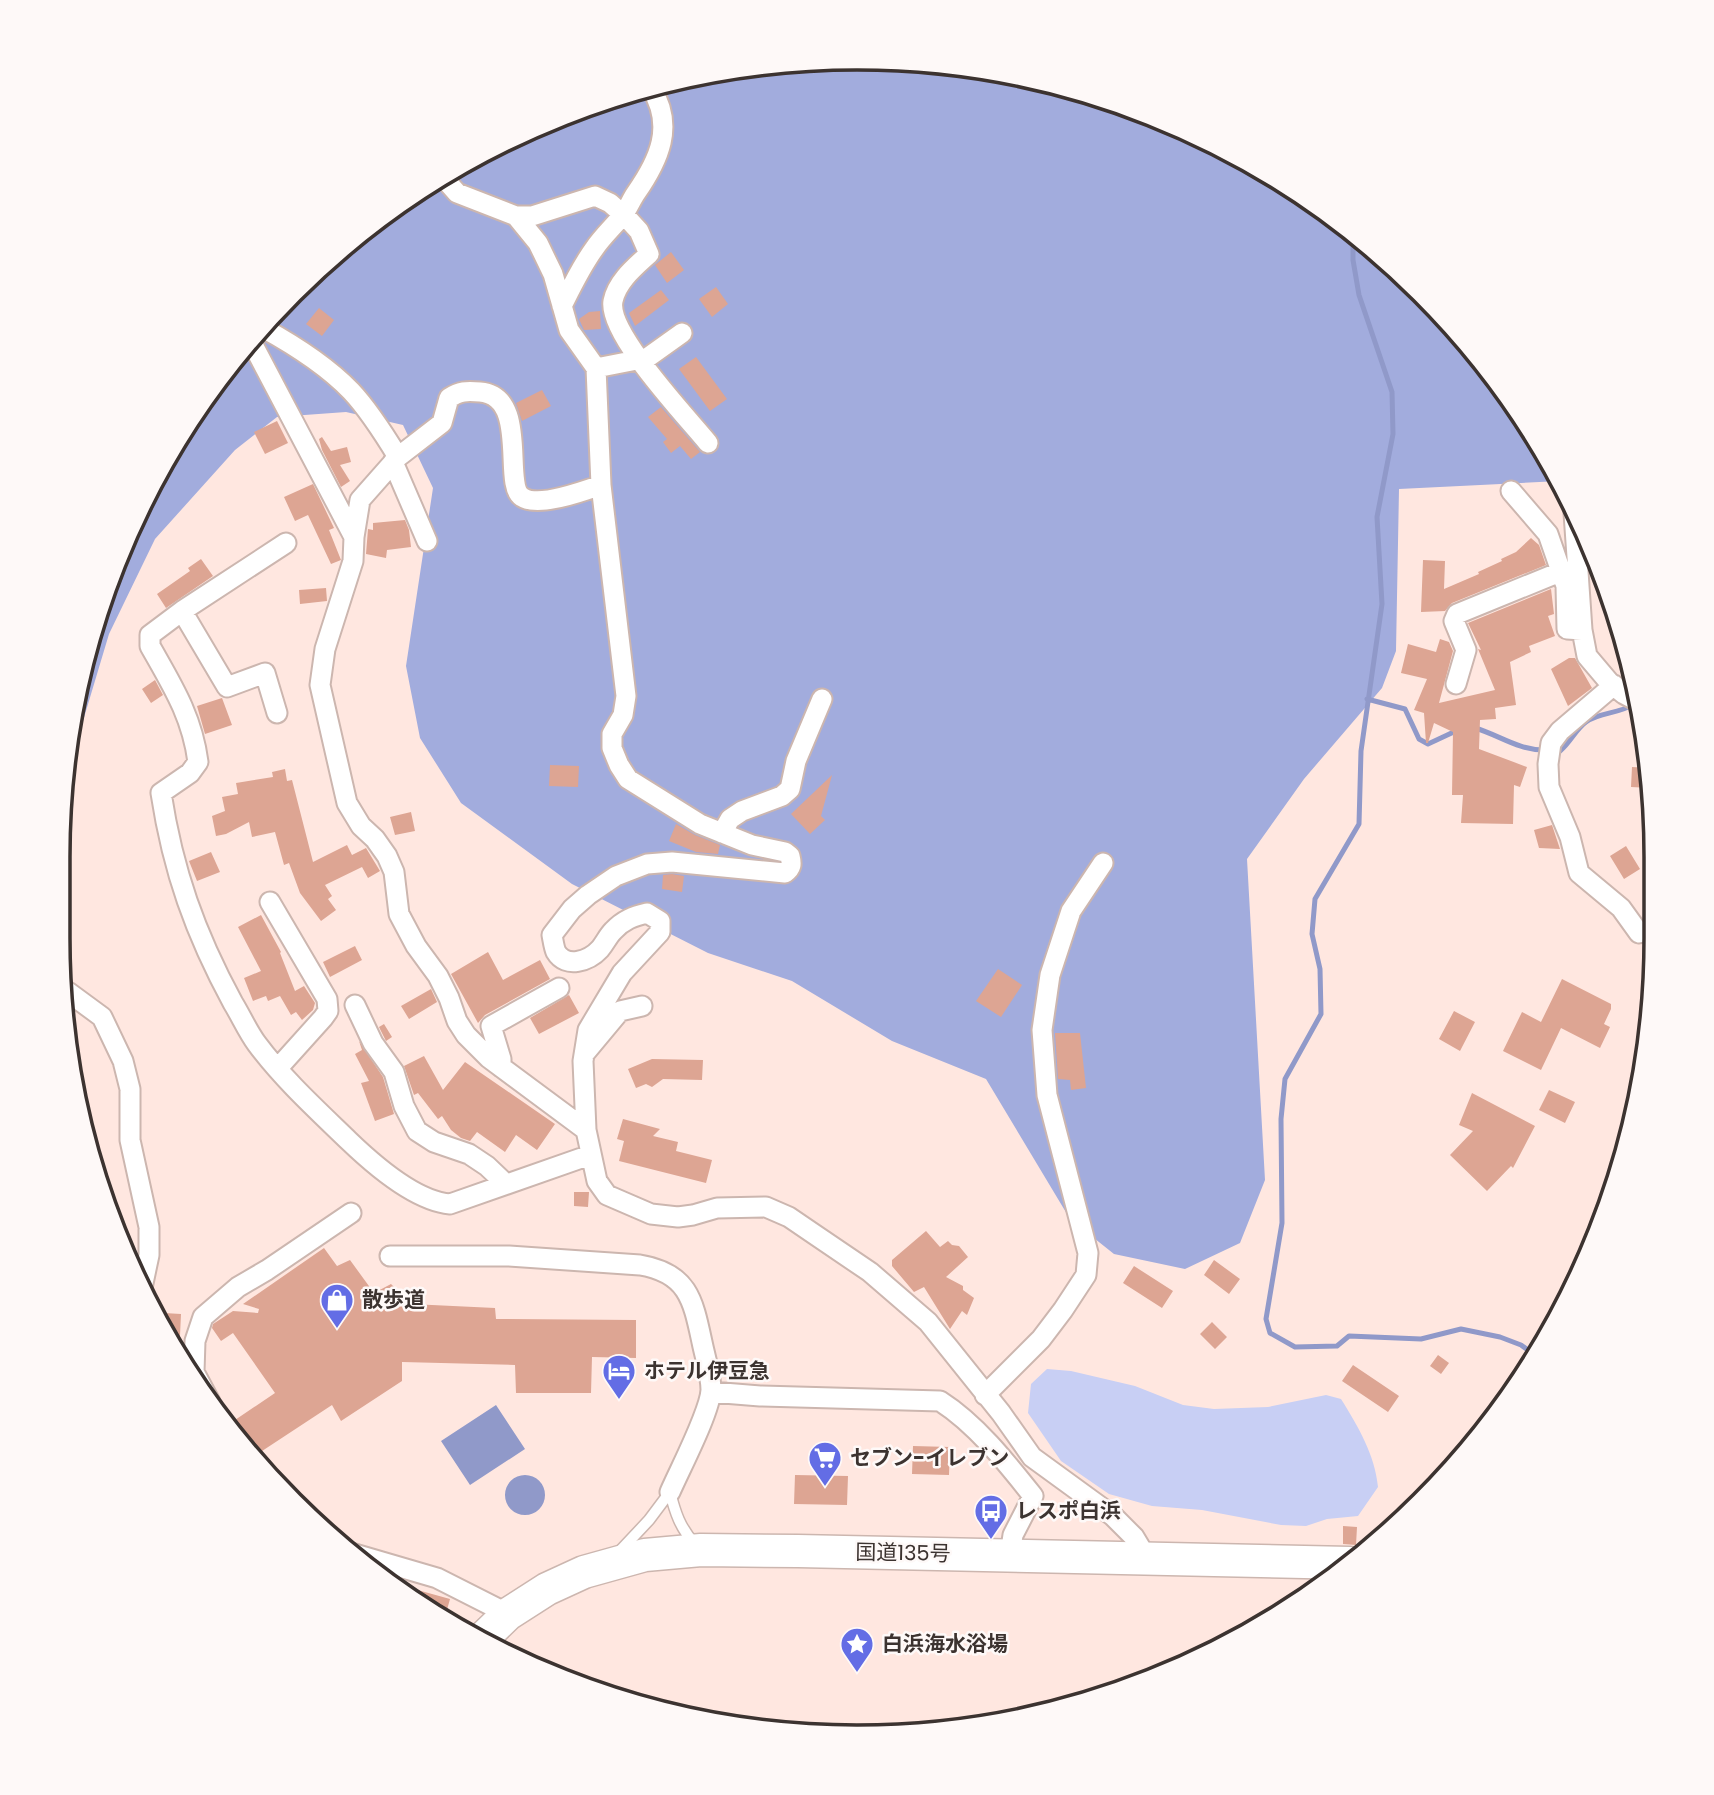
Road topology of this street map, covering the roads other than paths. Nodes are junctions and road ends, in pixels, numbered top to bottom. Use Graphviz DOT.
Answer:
graph roads {
  1 [pos="656,96"];
  2 [pos="449,184"];
  3 [pos="624,215"];
  4 [pos="516,216"];
  5 [pos="562,306"];
  6 [pos="270,332"];
  7 [pos="682,333"];
  8 [pos="256,350"];
  9 [pos="639,360"];
  10 [pos="596,368"];
  11 [pos="709,443"];
  12 [pos="396,459"];
  13 [pos="601,485"];
  14 [pos="1510,491"];
  15 [pos="354,537"];
  16 [pos="1576,537"];
  17 [pos="427,541"];
  18 [pos="286,542"];
  19 [pos="1560,572"];
  20 [pos="182,611"];
  21 [pos="1582,630"];
  22 [pos="1456,684"];
  23 [pos="1614,685"];
  24 [pos="1627,696"];
  25 [pos="822,699"];
  26 [pos="277,713"];
  27 [pos="722,833"];
  28 [pos="1104,863"];
  29 [pos="270,902"];
  30 [pos="1639,933"];
  31 [pos="559,988"];
  32 [pos="73,995"];
  33 [pos="355,1005"];
  34 [pos="642,1006"];
  35 [pos="584,1053"];
  36 [pos="501,1067"];
  37 [pos="278,1068"];
  38 [pos="586,1130"];
  39 [pos="590,1155"];
  40 [pos="505,1183"];
  41 [pos="351,1213"];
  42 [pos="390,1256"];
  43 [pos="145,1273"];
  44 [pos="194,1362"];
  45 [pos="711,1392"];
  46 [pos="985,1395"];
  47 [pos="670,1492"];
  48 [pos="701,1550"];
  49 [pos="1010,1555"];
  50 [pos="1146,1557"];
  51 [pos="376,1560"];
  52 [pos="609,1563"];
  53 [pos="1335,1563"];
  54 [pos="508,1614"];
  55 [pos="483,1631"];
  1 -- 3 [label="street"];
  2 -- 4 [label="street"];
  3 -- 4 [label="street"];
  3 -- 5 [label="street"];
  3 -- 9 [label="street"];
  4 -- 5 [label="street"];
  5 -- 10 [label="street"];
  6 -- 12 [label="street"];
  7 -- 9 [label="street"];
  8 -- 15 [label="street"];
  9 -- 10 [label="street"];
  9 -- 11 [label="street"];
  10 -- 13 [label="street"];
  12 -- 13 [label="street"];
  12 -- 15 [label="street"];
  12 -- 17 [label="street"];
  13 -- 27 [label="street"];
  14 -- 19 [label="street"];
  15 -- 36 [label="street"];
  16 -- 21 [label="street"];
  18 -- 20 [label="street"];
  19 -- 21 [label="street"];
  19 -- 22 [label="street"];
  20 -- 26 [label="street"];
  20 -- 37 [label="street"];
  21 -- 23 [label="street"];
  23 -- 24 [label="street"];
  23 -- 30 [label="street"];
  25 -- 27 [label="street"];
  27 -- 35 [label="street"];
  28 -- 46 [label="street"];
  29 -- 37 [label="street"];
  31 -- 36 [label="street"];
  32 -- 43 [label="street"];
  33 -- 40 [label="street"];
  34 -- 35 [label="street"];
  35 -- 38 [label="street"];
  36 -- 38 [label="street"];
  37 -- 40 [label="street"];
  38 -- 39 [label="street"];
  39 -- 40 [label="street"];
  39 -- 46 [label="street"];
  41 -- 44 [label="street"];
  42 -- 45 [label="street"];
  45 -- 47 [label="street"];
  45 -- 49 [label="street"];
  46 -- 50 [label="street"];
  47 -- 48 [label="lane"];
  47 -- 52 [label="lane"];
  48 -- 49 [label="highway, 国道135号"];
  48 -- 52 [label="highway, 国道135号"];
  49 -- 50 [label="highway, 国道135号"];
  50 -- 53 [label="highway, 国道135号"];
  51 -- 54 [label="street"];
  52 -- 54 [label="highway, 国道135号"];
  54 -- 55 [label="highway, 国道135号"];
}
